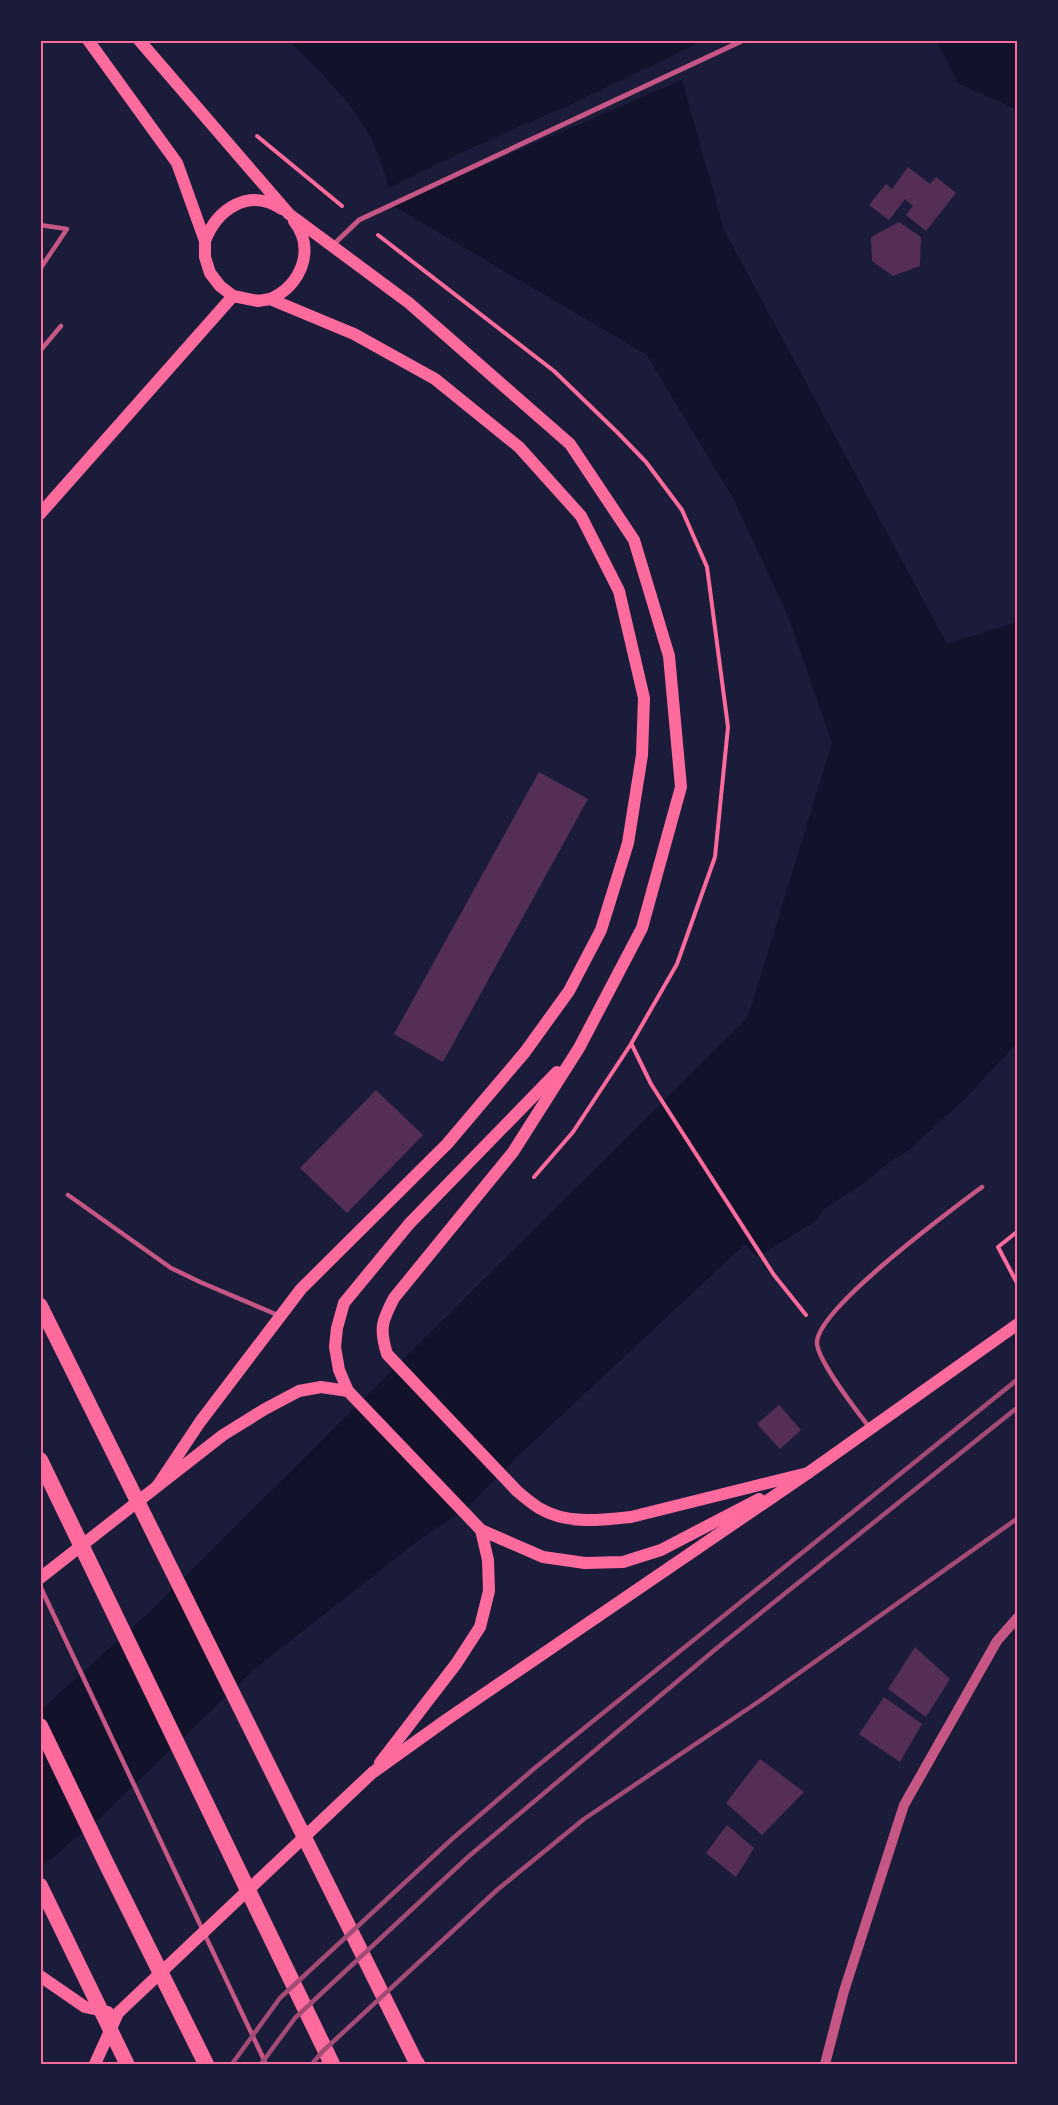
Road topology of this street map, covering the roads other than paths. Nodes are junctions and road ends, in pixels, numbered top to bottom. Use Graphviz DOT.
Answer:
graph roads {
  1 [pos="88,40"];
  2 [pos="139,40"];
  3 [pos="744,40"];
  4 [pos="289,214"];
  5 [pos="40,225"];
  6 [pos="205,242"];
  7 [pos="332,246"];
  8 [pos="40,269"];
  9 [pos="233,296"];
  10 [pos="270,299"];
  11 [pos="61,326"];
  12 [pos="40,351"];
  13 [pos="40,514"];
  14 [pos="579,1048"];
  15 [pos="982,1187"];
  16 [pos="68,1195"];
  17 [pos="40,1305"];
  18 [pos="280,1316"];
  19 [pos="1017,1324"];
  20 [pos="348,1391"];
  21 [pos="870,1429"];
  22 [pos="40,1460"];
  23 [pos="808,1473"];
  24 [pos="158,1485"];
  25 [pos="481,1530"];
  26 [pos="40,1578"];
  27 [pos="40,1586"];
  28 [pos="1017,1617"];
  29 [pos="40,1726"];
  30 [pos="372,1773"];
  31 [pos="40,1885"];
  32 [pos="40,1976"];
  33 [pos="118,2013"];
  34 [pos="95,2064"];
  35 [pos="127,2064"];
  36 [pos="206,2064"];
  37 [pos="266,2064"];
  38 [pos="332,2064"];
  39 [pos="417,2064"];
  40 [pos="825,2064"];
  1 -- 6 [label="main road"];
  2 -- 4 [label="main road"];
  3 -- 7 [label="street"];
  4 -- 6 [label="main road"];
  4 -- 7 [label="main road"];
  4 -- 10 [label="main road"];
  5 -- 8 [label="lane"];
  6 -- 9 [label="main road"];
  7 -- 14 [label="main road"];
  9 -- 10 [label="main road"];
  9 -- 13 [label="main road"];
  10 -- 18 [label="main road"];
  11 -- 12 [label="lane"];
  14 -- 20 [label="main road"];
  14 -- 23 [label="main road"];
  15 -- 21 [label="lane"];
  16 -- 18 [label="lane"];
  17 -- 39 [label="main road"];
  18 -- 24 [label="main road"];
  19 -- 21 [label="main road"];
  20 -- 24 [label="main road"];
  20 -- 25 [label="main road"];
  21 -- 23 [label="main road"];
  22 -- 38 [label="highway"];
  23 -- 25 [label="main road"];
  23 -- 30 [label="main road"];
  24 -- 26 [label="main road"];
  25 -- 30 [label="main road"];
  27 -- 37 [label="lane"];
  28 -- 40 [label="street"];
  29 -- 36 [label="highway"];
  30 -- 33 [label="main road"];
  31 -- 35 [label="main road"];
  32 -- 33 [label="main road"];
  33 -- 34 [label="main road"];
}
